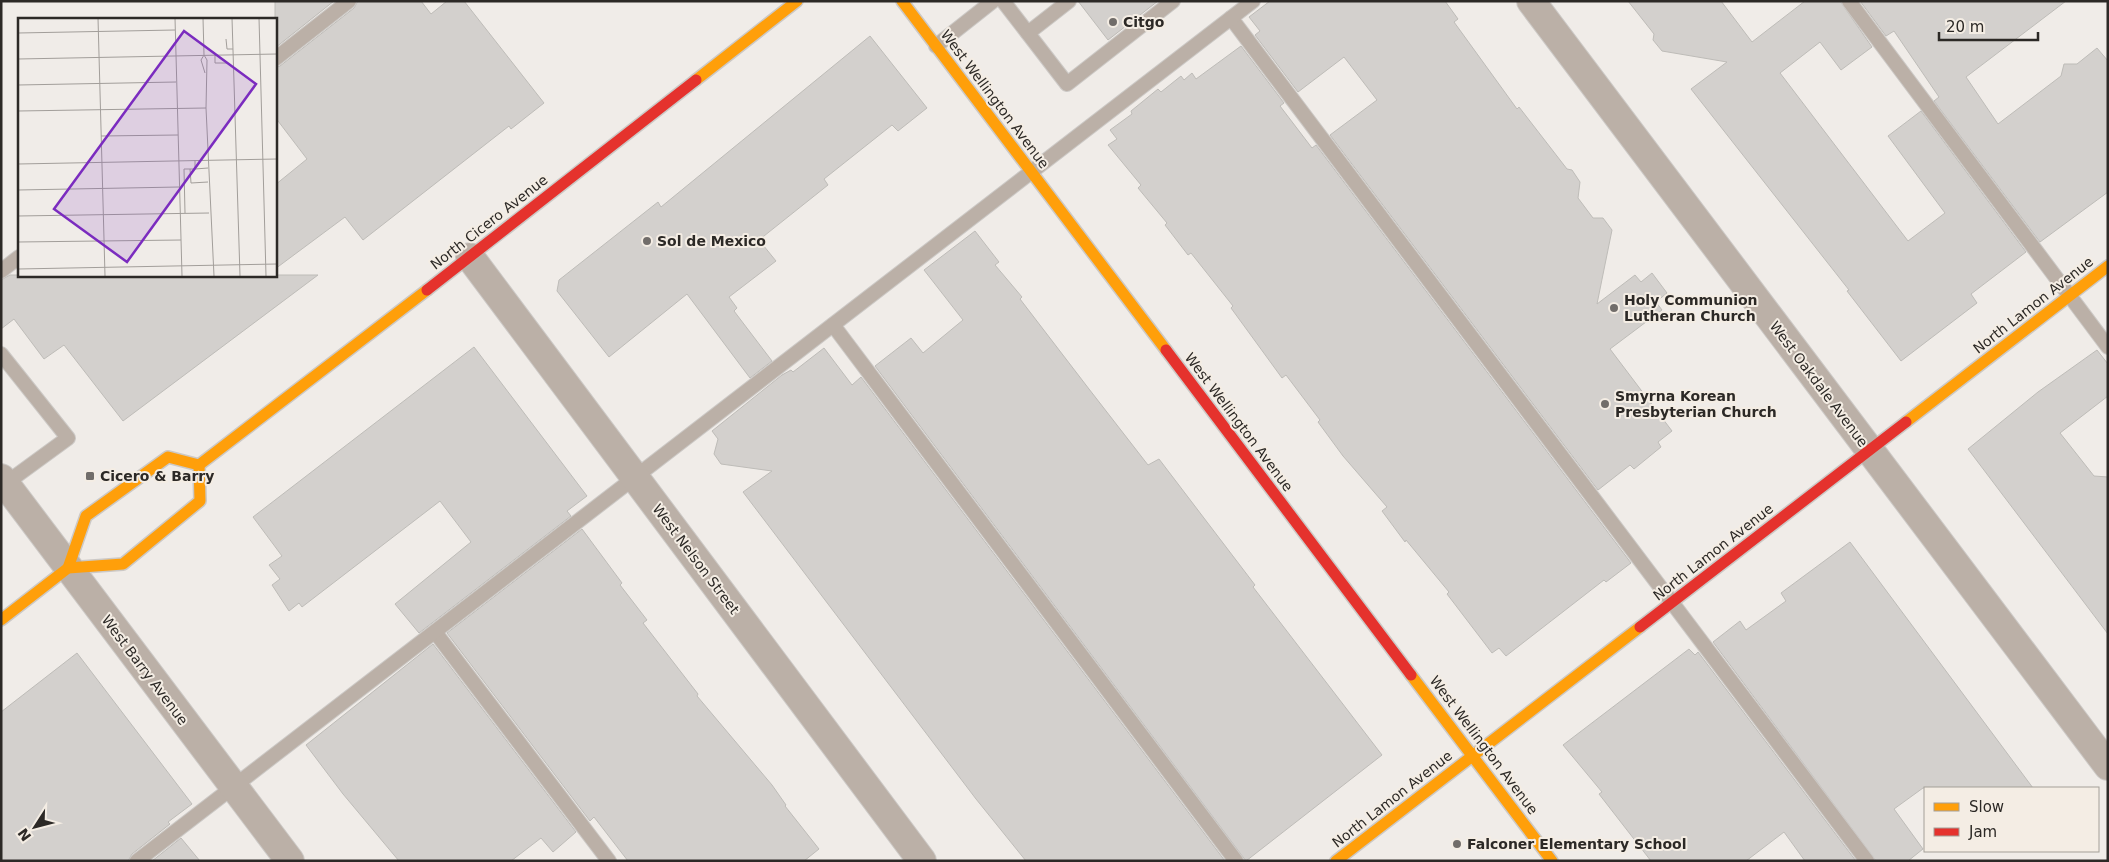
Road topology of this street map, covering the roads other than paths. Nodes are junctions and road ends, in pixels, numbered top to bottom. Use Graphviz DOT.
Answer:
graph roads {
  1 [pos="349,1"];
  2 [pos="796,1"];
  3 [pos="902,1"];
  4 [pos="993,1"];
  5 [pos="1003,1"];
  6 [pos="1069,1"];
  7 [pos="1173,1"];
  8 [pos="1253,1"];
  9 [pos="1531,1"];
  10 [pos="1849,1"];
  11 [pos="1231,18"];
  12 [pos="1028,33"];
  13 [pos="936,46"];
  14 [pos="276,58"];
  15 [pos="1031,172"];
  16 [pos="470,257"];
  17 [pos="18,259"];
  18 [pos="2108,266"];
  19 [pos="1,271"];
  20 [pos="2069,296"];
  21 [pos="832,325"];
  22 [pos="2108,347"];
  23 [pos="1,354"];
  24 [pos="1869,450"];
  25 [pos="199,464"];
  26 [pos="635,478"];
  27 [pos="3,481"];
  28 [pos="68,568"];
  29 [pos="1672,602"];
  30 [pos="1,620"];
  31 [pos="435,632"];
  32 [pos="1473,755"];
  33 [pos="2108,766"];
  34 [pos="234,786"];
  35 [pos="137,861"];
  36 [pos="290,861"];
  37 [pos="609,861"];
  38 [pos="922,861"];
  39 [pos="1236,861"];
  40 [pos="1336,861"];
  41 [pos="1552,861"];
  42 [pos="1866,861"];
  1 -- 14 [label="lane"];
  2 -- 16 [label="street, North Cicero Avenue"];
  3 -- 13 [label="street, West Wellington Avenue"];
  4 -- 13 [label="lane"];
  5 -- 12 [label="lane"];
  6 -- 12 [label="lane"];
  7 -- 12 [label="lane"];
  8 -- 11 [label="lane"];
  9 -- 24 [label="street, West Oakdale Avenue"];
  10 -- 20 [label="lane"];
  11 -- 15 [label="lane"];
  11 -- 29 [label="lane"];
  13 -- 15 [label="street, West Wellington Avenue"];
  15 -- 21 [label="lane"];
  15 -- 32 [label="street, West Wellington Avenue"];
  16 -- 25 [label="street, North Cicero Avenue"];
  16 -- 26 [label="street, West Nelson Street"];
  17 -- 19 [label="lane"];
  18 -- 20 [label="street, North Lamon Avenue"];
  20 -- 22 [label="lane"];
  20 -- 24 [label="street, North Lamon Avenue"];
  21 -- 26 [label="lane"];
  21 -- 39 [label="lane"];
  23 -- 27 [label="lane"];
  24 -- 29 [label="street, North Lamon Avenue"];
  24 -- 33 [label="street, West Oakdale Avenue"];
  25 -- 28 [label="street"];
  25 -- 28 [label="street"];
  26 -- 31 [label="lane"];
  26 -- 38 [label="street, West Nelson Street"];
  27 -- 28 [label="street, West Barry Avenue"];
  28 -- 30 [label="street"];
  28 -- 34 [label="street, West Barry Avenue"];
  29 -- 32 [label="street, North Lamon Avenue"];
  29 -- 42 [label="lane"];
  31 -- 34 [label="lane"];
  31 -- 37 [label="lane"];
  32 -- 40 [label="street, North Lamon Avenue"];
  32 -- 41 [label="street, West Wellington Avenue"];
  34 -- 35 [label="lane"];
  34 -- 36 [label="street, West Barry Avenue"];
}
